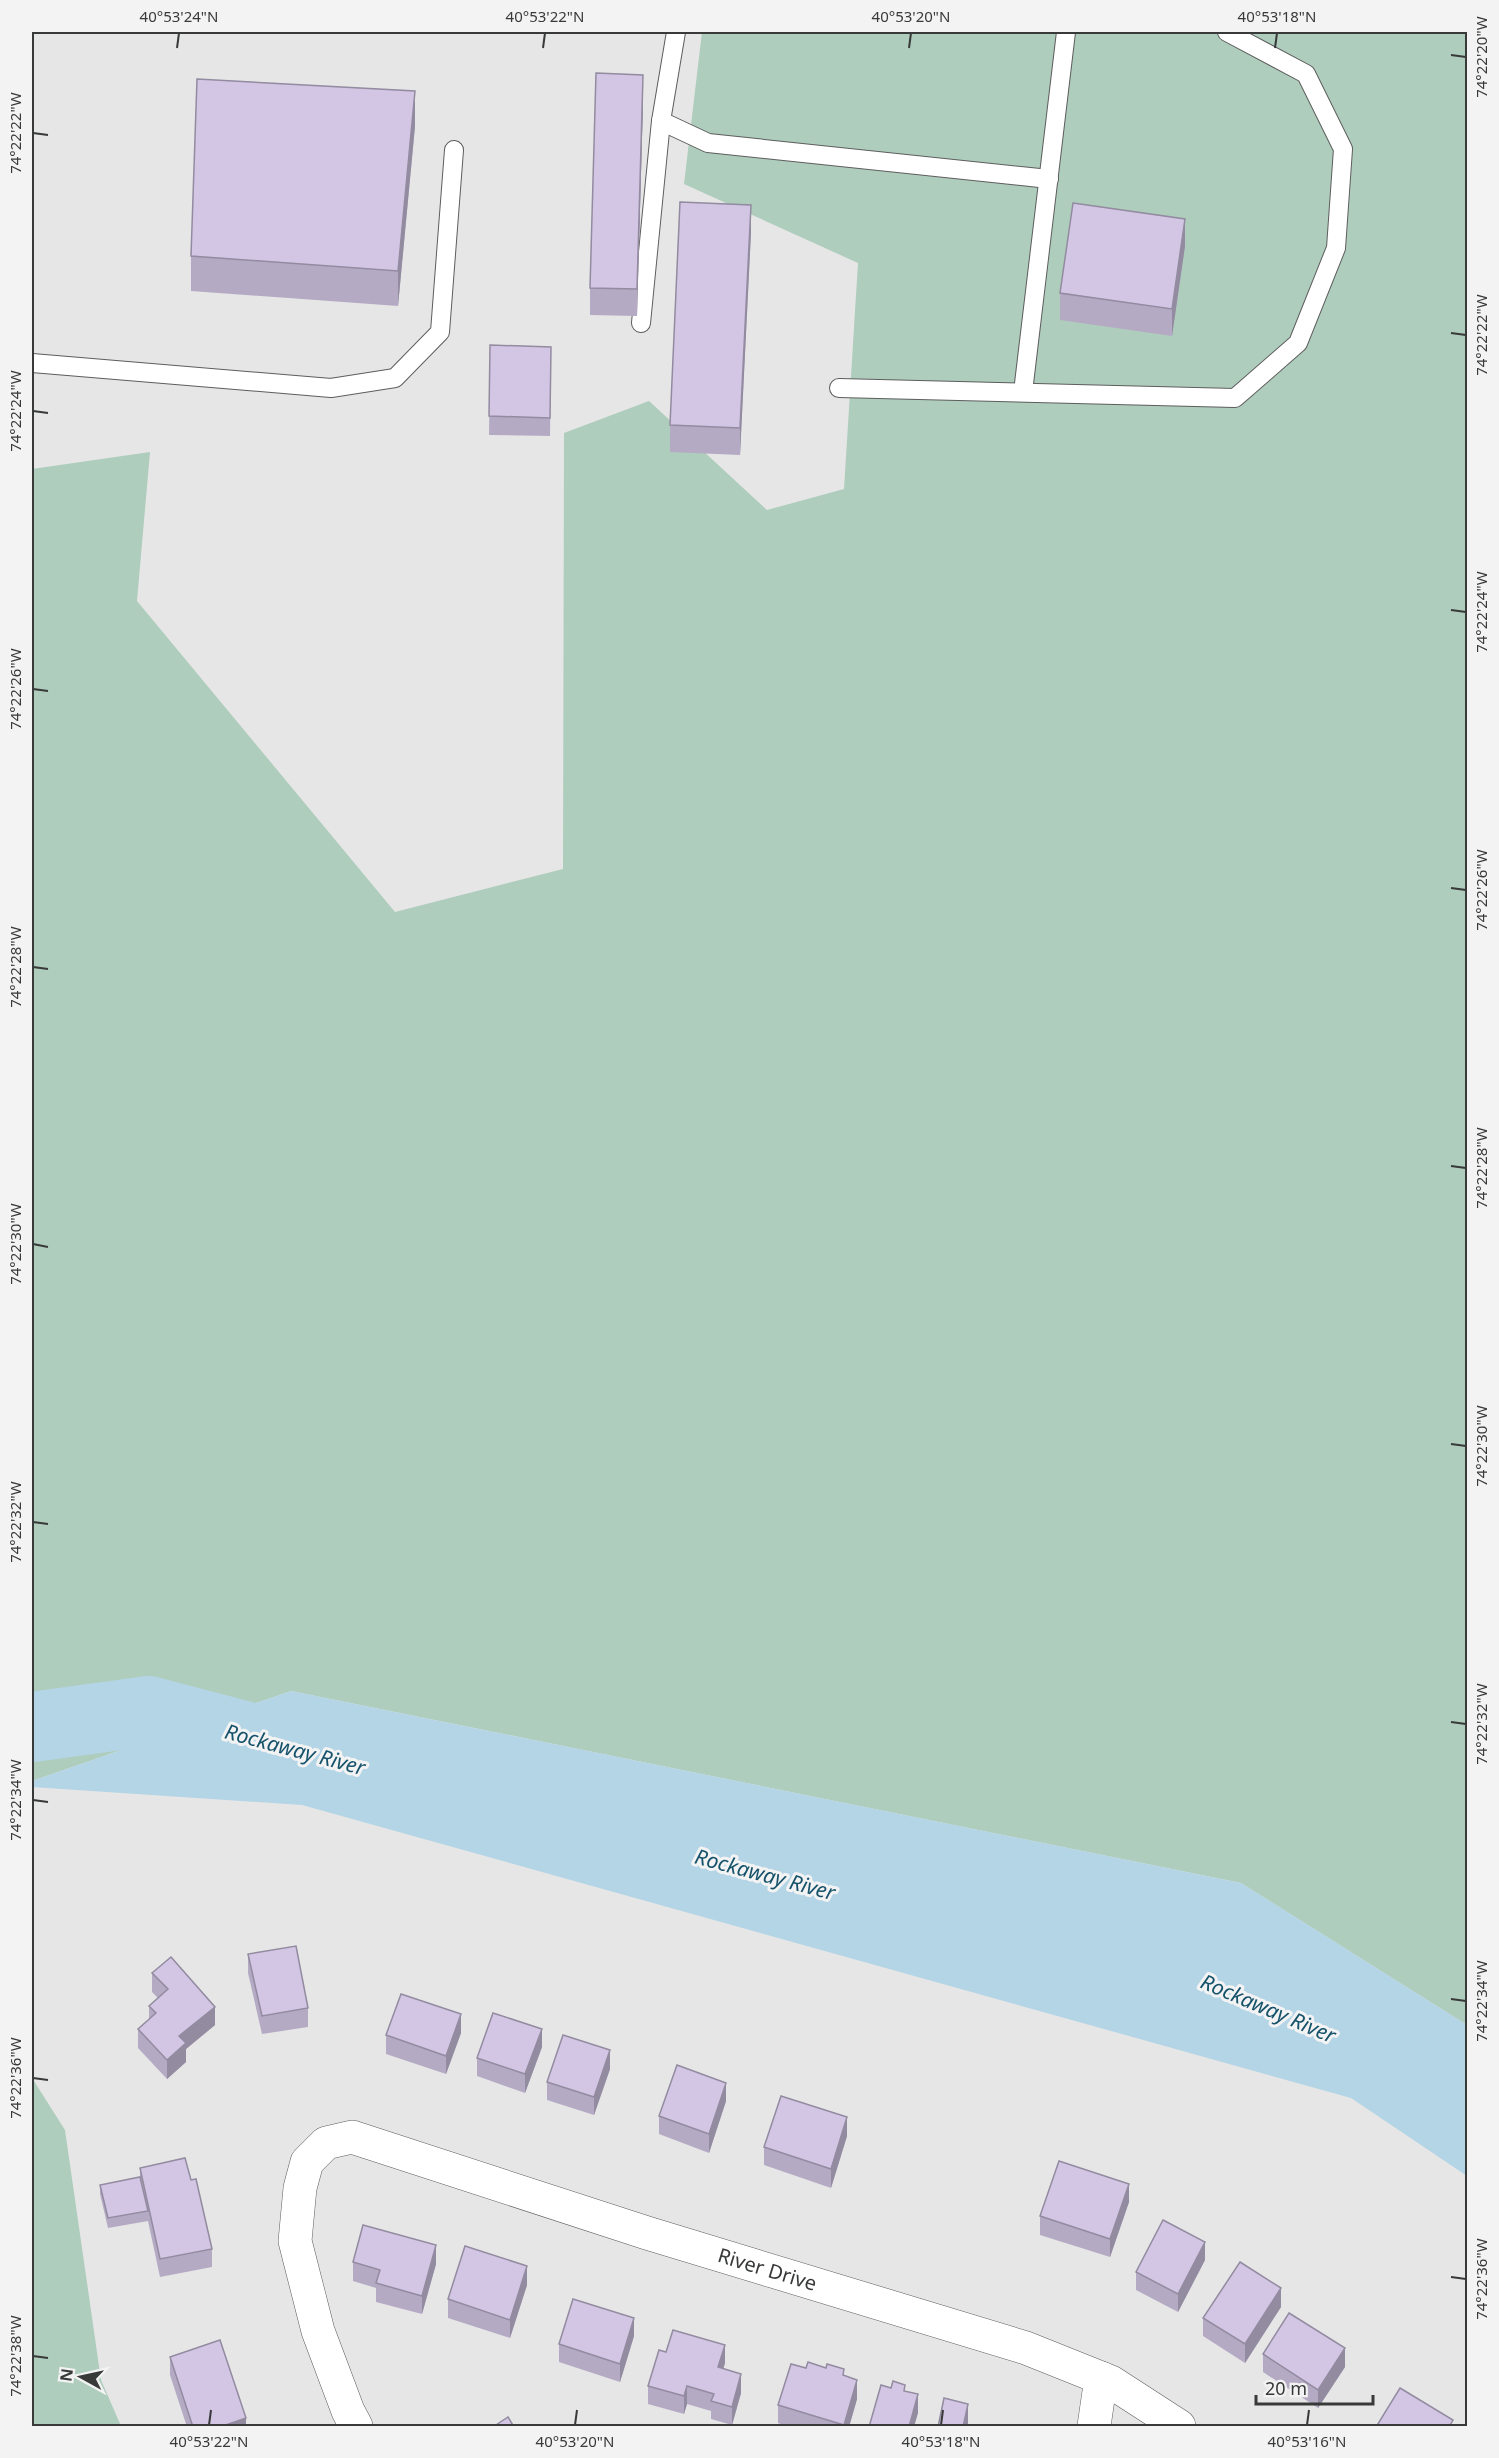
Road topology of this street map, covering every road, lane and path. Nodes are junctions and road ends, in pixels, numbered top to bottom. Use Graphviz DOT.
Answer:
graph roads {
  1 [pos="676,32"];
  2 [pos="1066,32"];
  3 [pos="1227,32"];
  4 [pos="661,121"];
  5 [pos="454,150"];
  6 [pos="1049,179"];
  7 [pos="642,323"];
  8 [pos="32,363"];
  9 [pos="839,388"];
  10 [pos="1023,392"];
  11 [pos="1101,2378"];
  12 [pos="356,2427"];
  13 [pos="1094,2427"];
  14 [pos="1179,2427"];
  1 -- 4 [label="lane"];
  2 -- 6 [label="lane"];
  3 -- 10 [label="lane"];
  4 -- 6 [label="lane"];
  4 -- 7 [label="lane"];
  5 -- 8 [label="lane"];
  6 -- 10 [label="lane"];
  9 -- 10 [label="lane"];
  11 -- 12 [label="street, River Drive"];
  11 -- 13 [label="street"];
  11 -- 14 [label="street, River Drive"];
}
